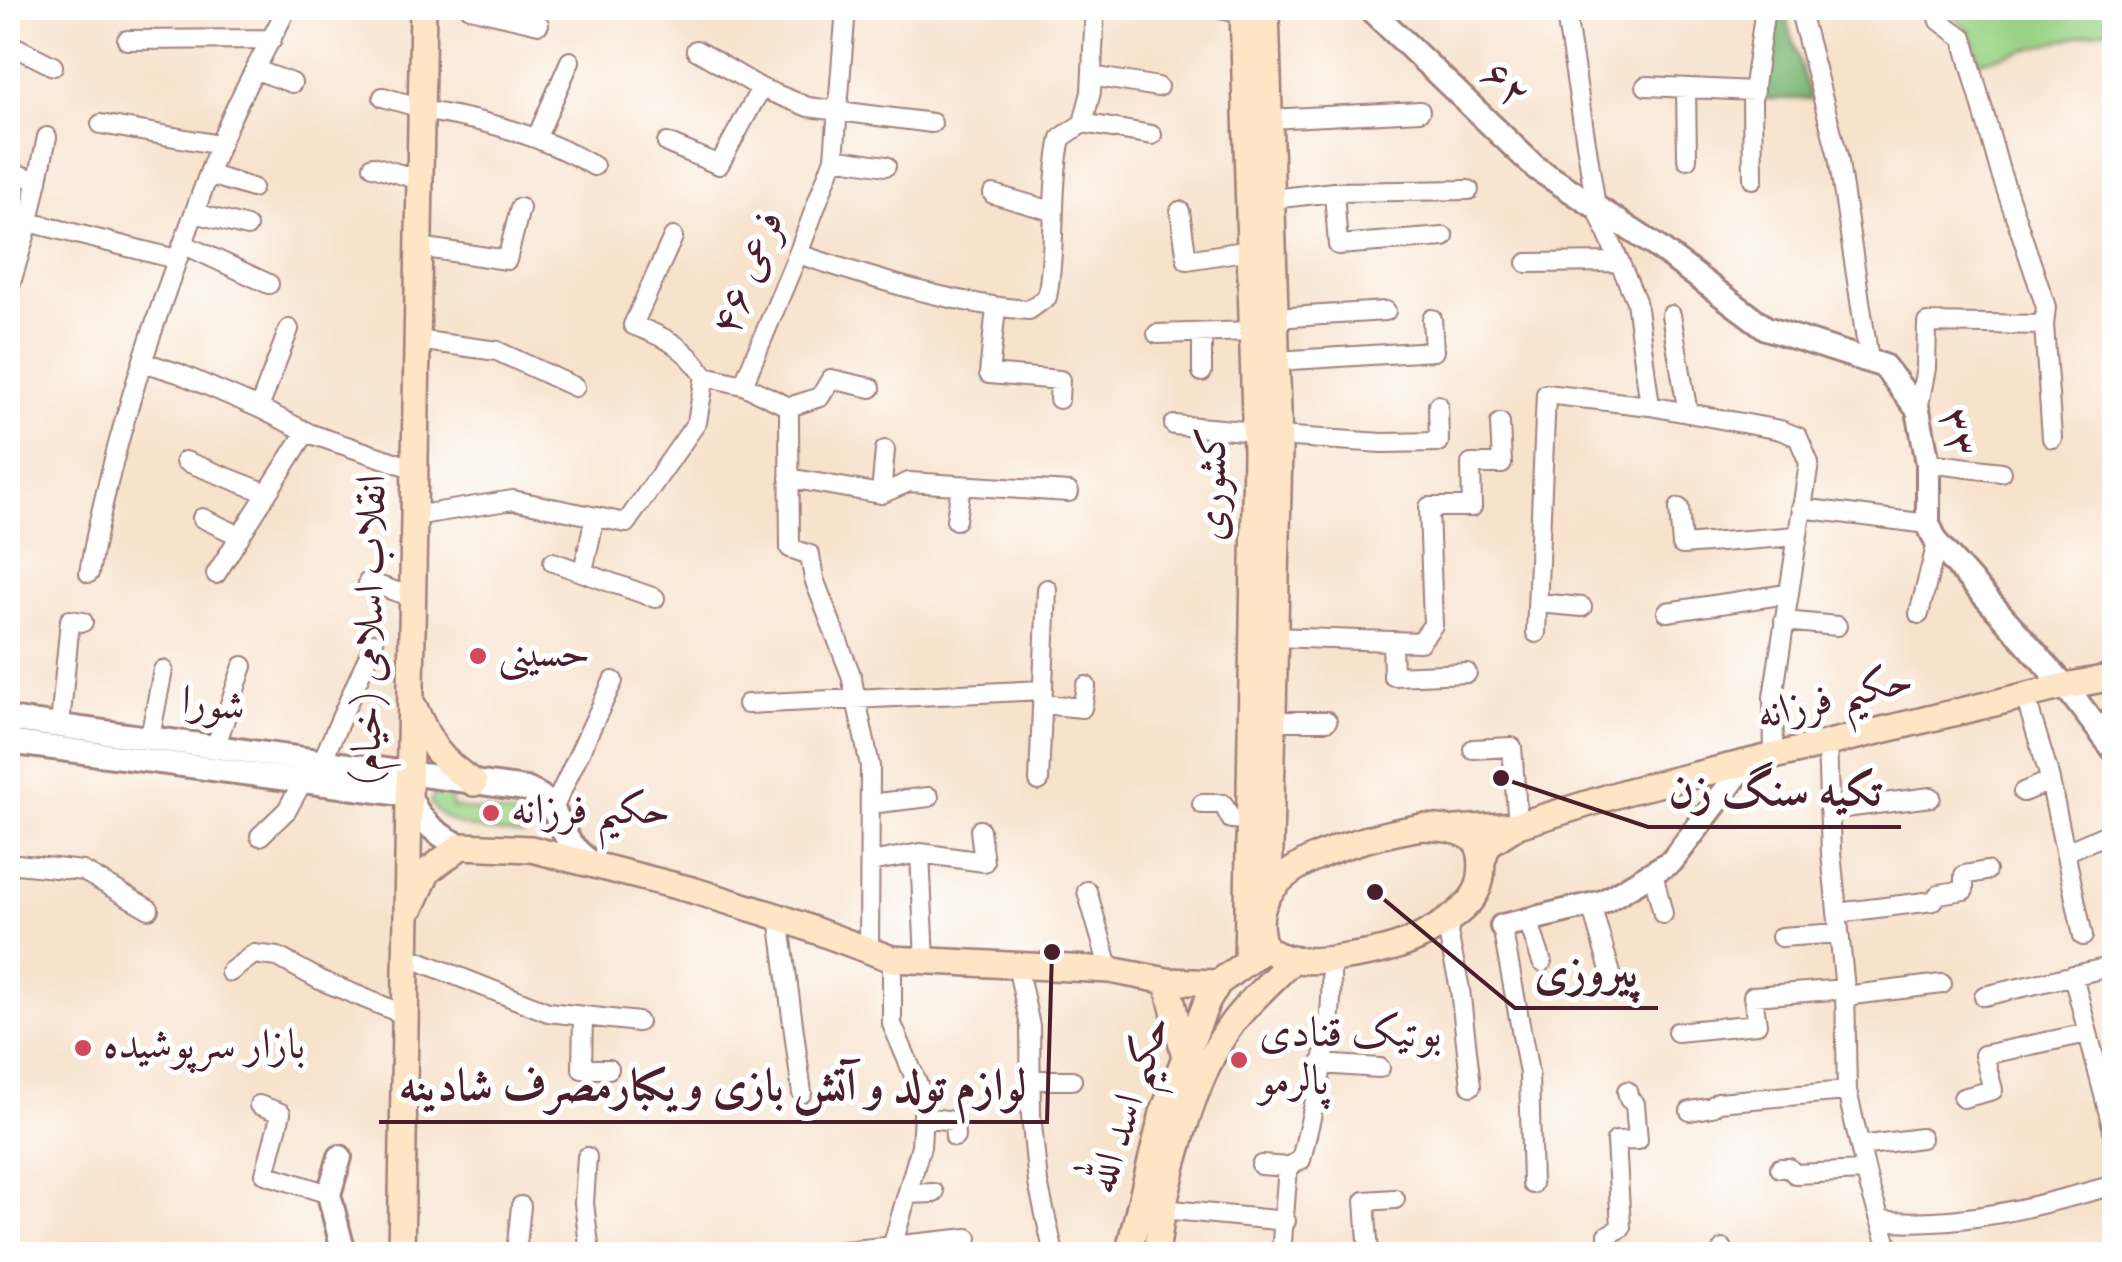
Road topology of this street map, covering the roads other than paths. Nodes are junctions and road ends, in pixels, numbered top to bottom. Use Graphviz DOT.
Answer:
graph roads {
  1 [pos="287,8"];
  2 [pos="423,8"];
  3 [pos="470,8"];
  4 [pos="846,8"];
  5 [pos="1095,8"];
  6 [pos="1215,8"];
  7 [pos="1369,8"];
  8 [pos="1564,8"];
  9 [pos="1765,8"];
  10 [pos="1799,8"];
  11 [pos="1936,8"];
  12 [pos="1251,10"];
  13 [pos="539,24"];
  14 [pos="272,38"];
  15 [pos="128,40"];
  16 [pos="8,43"];
  17 [pos="696,50"];
  18 [pos="570,61"];
  19 [pos="54,66"];
  20 [pos="256,70"];
  21 [pos="1092,76"];
  22 [pos="292,83"];
  23 [pos="1646,86"];
  24 [pos="1158,87"];
  25 [pos="760,88"];
  26 [pos="1686,88"];
  27 [pos="1754,91"];
  28 [pos="382,97"];
  29 [pos="427,110"];
  30 [pos="1420,111"];
  31 [pos="840,113"];
  32 [pos="1270,118"];
  33 [pos="1083,123"];
  34 [pos="101,124"];
  35 [pos="932,124"];
  36 [pos="1152,136"];
  37 [pos="46,137"];
  38 [pos="537,137"];
  39 [pos="668,143"];
  40 [pos="220,145"];
  41 [pos="834,158"];
  42 [pos="1687,159"];
  43 [pos="373,166"];
  44 [pos="594,166"];
  45 [pos="886,166"];
  46 [pos="8,171"];
  47 [pos="211,175"];
  48 [pos="1754,179"];
  49 [pos="420,180"];
  50 [pos="38,181"];
  51 [pos="252,188"];
  52 [pos="1470,190"];
  53 [pos="1334,192"];
  54 [pos="993,194"];
  55 [pos="1272,199"];
  56 [pos="1596,207"];
  57 [pos="520,208"];
  58 [pos="1052,210"];
  59 [pos="1180,211"];
  60 [pos="196,213"];
  61 [pos="29,222"];
  62 [pos="247,227"];
  63 [pos="673,237"];
  64 [pos="1444,238"];
  65 [pos="418,247"];
  66 [pos="1250,250"];
  67 [pos="180,252"];
  68 [pos="798,254"];
  69 [pos="1620,262"];
  70 [pos="1527,263"];
  71 [pos="269,284"];
  72 [pos="8,293"];
  73 [pos="996,308"];
  74 [pos="1386,311"];
  75 [pos="1670,314"];
  76 [pos="1432,319"];
  77 [pos="1264,324"];
  78 [pos="2044,325"];
  79 [pos="289,329"];
  80 [pos="1157,334"];
  81 [pos="1202,334"];
  82 [pos="417,340"];
  83 [pos="1869,360"];
  84 [pos="1276,361"];
  85 [pos="142,362"];
  86 [pos="1202,372"];
  87 [pos="704,376"];
  88 [pos="743,385"];
  89 [pos="575,387"];
  90 [pos="871,388"];
  91 [pos="1059,399"];
  92 [pos="1438,405"];
  93 [pos="1650,406"];
  94 [pos="789,407"];
  95 [pos="260,408"];
  96 [pos="1918,410"];
  97 [pos="1688,413"];
  98 [pos="1500,423"];
  99 [pos="1174,424"];
  100 [pos="306,432"];
  101 [pos="1267,434"];
  102 [pos="2052,438"];
  103 [pos="885,450"];
  104 [pos="184,460"];
  105 [pos="1928,463"];
  106 [pos="414,469"];
  107 [pos="2000,472"];
  108 [pos="790,478"];
  109 [pos="961,486"];
  110 [pos="1069,492"];
  111 [pos="267,493"];
  112 [pos="881,494"];
  113 [pos="1679,508"];
  114 [pos="1801,508"];
  115 [pos="414,516"];
  116 [pos="594,517"];
  117 [pos="202,518"];
  118 [pos="956,520"];
  119 [pos="1933,533"];
  120 [pos="238,535"];
  121 [pos="1797,536"];
  122 [pos="553,562"];
  123 [pos="583,571"];
  124 [pos="88,573"];
  125 [pos="216,574"];
  126 [pos="368,582"];
  127 [pos="1047,589"];
  128 [pos="1787,594"];
  129 [pos="412,597"];
  130 [pos="655,598"];
  131 [pos="1538,603"];
  132 [pos="1582,607"];
  133 [pos="1667,612"];
  134 [pos="1919,614"];
  135 [pos="83,622"];
  136 [pos="1784,622"];
  137 [pos="1837,626"];
  138 [pos="1536,633"];
  139 [pos="1272,637"];
  140 [pos="1392,641"];
  141 [pos="374,643"];
  142 [pos="242,666"];
  143 [pos="163,670"];
  144 [pos="1468,674"];
  145 [pos="2114,677"];
  146 [pos="613,681"];
  147 [pos="1086,686"];
  148 [pos="2065,686"];
  149 [pos="2025,696"];
  150 [pos="1042,697"];
  151 [pos="410,698"];
  152 [pos="856,700"];
  153 [pos="747,704"];
  154 [pos="8,718"];
  155 [pos="1327,721"];
  156 [pos="1272,722"];
  157 [pos="60,725"];
  158 [pos="150,737"];
  159 [pos="8,742"];
  160 [pos="1827,743"];
  161 [pos="216,746"];
  162 [pos="1473,749"];
  163 [pos="2114,750"];
  164 [pos="1774,756"];
  165 [pos="322,759"];
  166 [pos="1747,762"];
  167 [pos="1039,781"];
  168 [pos="2050,781"];
  169 [pos="304,782"];
  170 [pos="409,783"];
  171 [pos="474,783"];
  172 [pos="2023,792"];
  173 [pos="928,797"];
  174 [pos="1931,797"];
  175 [pos="870,804"];
  176 [pos="1202,804"];
  177 [pos="554,807"];
  178 [pos="1830,810"];
  179 [pos="1250,820"];
  180 [pos="1518,824"];
  181 [pos="1451,829"];
  182 [pos="980,830"];
  183 [pos="2114,830"];
  184 [pos="260,836"];
  185 [pos="461,846"];
  186 [pos="531,850"];
  187 [pos="920,852"];
  188 [pos="2066,852"];
  189 [pos="1482,861"];
  190 [pos="589,862"];
  191 [pos="870,862"];
  192 [pos="8,863"];
  193 [pos="1986,871"];
  194 [pos="1653,873"];
  195 [pos="1087,891"];
  196 [pos="1269,892"];
  197 [pos="1591,905"];
  198 [pos="149,909"];
  199 [pos="1663,914"];
  200 [pos="1837,914"];
  201 [pos="407,917"];
  202 [pos="778,917"];
  203 [pos="1451,918"];
  204 [pos="1528,920"];
  205 [pos="1502,926"];
  206 [pos="1840,933"];
  207 [pos="2084,936"];
  208 [pos="1781,937"];
  209 [pos="880,955"];
  210 [pos="1256,955"];
  211 [pos="1292,960"];
  212 [pos="1330,960"];
  213 [pos="925,961"];
  214 [pos="420,962"];
  215 [pos="1542,962"];
  216 [pos="1017,965"];
  217 [pos="2114,966"];
  218 [pos="1110,970"];
  219 [pos="230,972"];
  220 [pos="2073,975"];
  221 [pos="1167,981"];
  222 [pos="1218,983"];
  223 [pos="1942,984"];
  224 [pos="1616,991"];
  225 [pos="1845,992"];
  226 [pos="1984,996"];
  227 [pos="405,1016"];
  228 [pos="583,1016"];
  229 [pos="638,1022"];
  230 [pos="1676,1032"];
  231 [pos="2088,1033"];
  232 [pos="1185,1056"];
  233 [pos="1320,1064"];
  234 [pos="1380,1068"];
  235 [pos="609,1069"];
  236 [pos="1030,1080"];
  237 [pos="1072,1080"];
  238 [pos="1471,1086"];
  239 [pos="1626,1091"];
  240 [pos="1847,1091"];
  241 [pos="802,1093"];
  242 [pos="1963,1098"];
  243 [pos="259,1105"];
  244 [pos="1690,1111"];
  245 [pos="923,1117"];
  246 [pos="2114,1134"];
  247 [pos="955,1137"];
  248 [pos="1921,1138"];
  249 [pos="1860,1146"];
  250 [pos="340,1157"];
  251 [pos="588,1158"];
  252 [pos="1261,1165"];
  253 [pos="1288,1167"];
  254 [pos="1780,1168"];
  255 [pos="1865,1171"];
  256 [pos="1532,1184"];
  257 [pos="2114,1184"];
  258 [pos="934,1193"];
  259 [pos="328,1194"];
  260 [pos="908,1194"];
  261 [pos="1395,1198"];
  262 [pos="521,1206"];
  263 [pos="1162,1209"];
  264 [pos="1880,1220"];
  265 [pos="1286,1221"];
  266 [pos="968,1238"];
  267 [pos="890,1251"];
  268 [pos="344,1254"];
  269 [pos="401,1254"];
  270 [pos="516,1254"];
  271 [pos="590,1254"];
  272 [pos="816,1254"];
  273 [pos="1054,1254"];
  274 [pos="1128,1254"];
  275 [pos="1156,1254"];
  276 [pos="1282,1254"];
  277 [pos="1369,1254"];
  278 [pos="1610,1254"];
  279 [pos="1891,1254"];
  1 -- 14 [label="street"];
  2 -- 29 [label="main road, انقلاب اسلامی (خیام)"];
  3 -- 13 [label="street"];
  4 -- 31 [label="street, فرعی ۴۶"];
  5 -- 21 [label="street"];
  6 -- 12 [label="street"];
  7 -- 56 [label="street, ۶۲"];
  8 -- 56 [label="street"];
  9 -- 27 [label="street"];
  10 -- 83 [label="street"];
  11 -- 78 [label="street"];
  12 -- 32 [label="main road, کشوری"];
  12 -- 66 [label="main road, کشوری"];
  14 -- 15 [label="street"];
  14 -- 20 [label="street"];
  16 -- 19 [label="street"];
  17 -- 25 [label="street"];
  18 -- 38 [label="street"];
  20 -- 22 [label="street"];
  20 -- 40 [label="street"];
  21 -- 24 [label="street"];
  21 -- 33 [label="street"];
  23 -- 26 [label="street"];
  25 -- 31 [label="street"];
  25 -- 39 [label="street"];
  26 -- 27 [label="street"];
  26 -- 42 [label="street"];
  27 -- 48 [label="street"];
  28 -- 29 [label="street"];
  29 -- 38 [label="street"];
  29 -- 49 [label="main road, انقلاب اسلامی (خیام)"];
  30 -- 32 [label="street"];
  31 -- 35 [label="street"];
  31 -- 41 [label="street, فرعی ۴۶"];
  32 -- 55 [label="main road, کشوری"];
  33 -- 36 [label="street"];
  33 -- 58 [label="street"];
  34 -- 40 [label="street"];
  37 -- 50 [label="street"];
  38 -- 44 [label="street"];
  40 -- 47 [label="street"];
  41 -- 45 [label="street"];
  41 -- 68 [label="street, فرعی ۴۶"];
  43 -- 49 [label="street"];
  46 -- 50 [label="street"];
  47 -- 51 [label="street"];
  47 -- 60 [label="street"];
  49 -- 65 [label="main road, انقلاب اسلامی (خیام)"];
  50 -- 61 [label="street"];
  52 -- 53 [label="street"];
  53 -- 55 [label="street"];
  53 -- 64 [label="street"];
  54 -- 58 [label="street"];
  55 -- 77 [label="main road, کشوری"];
  56 -- 69 [label="street"];
  56 -- 83 [label="street, ۳۳"];
  57 -- 65 [label="street"];
  58 -- 73 [label="street"];
  59 -- 66 [label="street"];
  60 -- 62 [label="street"];
  60 -- 67 [label="street"];
  61 -- 67 [label="street"];
  61 -- 72 [label="street"];
  63 -- 87 [label="street"];
  65 -- 82 [label="main road, انقلاب اسلامی (خیام)"];
  66 -- 77 [label="main road, کشوری"];
  67 -- 71 [label="street"];
  67 -- 85 [label="street"];
  68 -- 73 [label="street"];
  68 -- 88 [label="street, فرعی ۴۶"];
  69 -- 70 [label="street"];
  69 -- 93 [label="street"];
  73 -- 91 [label="street"];
  74 -- 77 [label="street"];
  75 -- 97 [label="street"];
  76 -- 84 [label="street"];
  77 -- 81 [label="street"];
  77 -- 84 [label="main road, کشوری"];
  77 -- 101 [label="main road, کشوری"];
  78 -- 96 [label="street"];
  78 -- 102 [label="street"];
  79 -- 95 [label="street"];
  80 -- 81 [label="street"];
  81 -- 86 [label="street"];
  82 -- 89 [label="street"];
  82 -- 106 [label="main road, انقلاب اسلامی (خیام)"];
  83 -- 96 [label="street, ۳۳"];
  84 -- 101 [label="main road, کشوری"];
  85 -- 95 [label="street"];
  85 -- 124 [label="street"];
  87 -- 88 [label="street, فرعی ۴۶"];
  87 -- 116 [label="street, فرعی ۴۶"];
  88 -- 94 [label="street"];
  90 -- 94 [label="street"];
  92 -- 101 [label="street"];
  93 -- 97 [label="street"];
  93 -- 131 [label="street"];
  94 -- 108 [label="street"];
  95 -- 100 [label="street"];
  96 -- 105 [label="street, ۳۳"];
  97 -- 114 [label="street"];
  98 -- 140 [label="street"];
  99 -- 101 [label="street"];
  100 -- 106 [label="street"];
  100 -- 111 [label="street"];
  101 -- 139 [label="main road, کشوری"];
  101 -- 179 [label="main road, کشوری"];
  103 -- 112 [label="street"];
  104 -- 111 [label="street"];
  105 -- 107 [label="street"];
  105 -- 119 [label="street, ۳۳"];
  106 -- 115 [label="main road, انقلاب اسلامی (خیام)"];
  108 -- 112 [label="street"];
  108 -- 152 [label="street"];
  109 -- 110 [label="street"];
  109 -- 112 [label="street"];
  109 -- 118 [label="street"];
  111 -- 120 [label="street"];
  113 -- 121 [label="street"];
  114 -- 119 [label="street"];
  114 -- 121 [label="street"];
  115 -- 116 [label="street, فرعی ۴۶"];
  115 -- 129 [label="main road, انقلاب اسلامی (خیام)"];
  116 -- 123 [label="street"];
  117 -- 120 [label="street"];
  119 -- 134 [label="street"];
  119 -- 148 [label="street"];
  120 -- 125 [label="street"];
  121 -- 128 [label="street"];
  122 -- 123 [label="street"];
  123 -- 130 [label="street"];
  126 -- 129 [label="street"];
  127 -- 150 [label="street"];
  128 -- 133 [label="street"];
  128 -- 136 [label="street"];
  129 -- 151 [label="main road, انقلاب اسلامی (خیام)"];
  131 -- 132 [label="street"];
  131 -- 138 [label="street"];
  135 -- 157 [label="street"];
  136 -- 137 [label="street"];
  136 -- 164 [label="street"];
  139 -- 140 [label="street"];
  139 -- 156 [label="main road, کشوری"];
  140 -- 144 [label="street"];
  141 -- 165 [label="street"];
  142 -- 161 [label="street"];
  143 -- 158 [label="street"];
  145 -- 148 [label="main road, حکیم فرزانه"];
  146 -- 177 [label="street"];
  147 -- 150 [label="street"];
  148 -- 149 [label="main road, حکیم فرزانه"];
  148 -- 163 [label="street"];
  149 -- 160 [label="main road, حکیم فرزانه"];
  149 -- 168 [label="street"];
  150 -- 152 [label="street"];
  150 -- 167 [label="street"];
  151 -- 170 [label="main road, انقلاب اسلامی (خیام)"];
  151 -- 171 [label="main road"];
  152 -- 153 [label="street"];
  152 -- 175 [label="street"];
  154 -- 157 [label="street, شورا"];
  155 -- 156 [label="street"];
  156 -- 196 [label="main road, کشوری"];
  157 -- 158 [label="street, شورا"];
  158 -- 161 [label="street, شورا"];
  159 -- 169 [label="street, شورا"];
  160 -- 164 [label="main road, حکیم فرزانه"];
  160 -- 178 [label="street"];
  161 -- 165 [label="street, شورا"];
  162 -- 180 [label="street"];
  164 -- 166 [label="main road, حکیم فرزانه"];
  165 -- 170 [label="street, شورا"];
  166 -- 180 [label="main road, حکیم فرزانه"];
  166 -- 194 [label="street"];
  168 -- 172 [label="street"];
  168 -- 188 [label="street"];
  169 -- 170 [label="street, شورا"];
  169 -- 184 [label="street"];
  170 -- 171 [label="street"];
  170 -- 185 [label="street"];
  170 -- 201 [label="main road, انقلاب اسلامی (خیام)"];
  171 -- 177 [label="street"];
  173 -- 175 [label="street"];
  174 -- 178 [label="street"];
  175 -- 191 [label="street"];
  176 -- 179 [label="street"];
  177 -- 186 [label="street"];
  177 -- 190 [label="street"];
  178 -- 200 [label="street"];
  179 -- 210 [label="main road, کشوری"];
  180 -- 181 [label="main road"];
  180 -- 189 [label="main road"];
  181 -- 189 [label="main road"];
  181 -- 196 [label="main road"];
  182 -- 187 [label="street"];
  183 -- 188 [label="street"];
  185 -- 186 [label="main road"];
  185 -- 201 [label="main road"];
  186 -- 190 [label="main road"];
  187 -- 191 [label="street"];
  187 -- 213 [label="street"];
  188 -- 207 [label="street"];
  189 -- 203 [label="main road"];
  190 -- 202 [label="main road"];
  191 -- 209 [label="street"];
  192 -- 198 [label="street"];
  193 -- 200 [label="street"];
  194 -- 197 [label="street"];
  194 -- 199 [label="street"];
  195 -- 218 [label="street"];
  196 -- 210 [label="main road, کشوری"];
  197 -- 204 [label="street"];
  197 -- 224 [label="street"];
  200 -- 206 [label="street"];
  201 -- 227 [label="main road, انقلاب اسلامی (خیام)"];
  202 -- 209 [label="main road"];
  202 -- 241 [label="street"];
  203 -- 212 [label="main road"];
  203 -- 238 [label="street"];
  204 -- 205 [label="street"];
  204 -- 215 [label="street"];
  205 -- 256 [label="street"];
  206 -- 208 [label="street"];
  206 -- 225 [label="street"];
  209 -- 213 [label="main road"];
  209 -- 245 [label="street"];
  210 -- 211 [label="main road"];
  210 -- 222 [label="main road"];
  211 -- 212 [label="main road"];
  211 -- 263 [label="main road, حکیم اسد الله"];
  212 -- 233 [label="street"];
  213 -- 216 [label="main road"];
  214 -- 228 [label="street"];
  216 -- 218 [label="main road"];
  216 -- 236 [label="street"];
  217 -- 220 [label="street"];
  218 -- 221 [label="main road"];
  219 -- 227 [label="street"];
  220 -- 226 [label="street"];
  220 -- 231 [label="street"];
  221 -- 222 [label="main road"];
  221 -- 232 [label="main road"];
  222 -- 232 [label="main road, حکیم اسد الله"];
  223 -- 225 [label="street"];
  225 -- 230 [label="street"];
  225 -- 240 [label="street"];
  227 -- 269 [label="main road, انقلاب اسلامی (خیام)"];
  228 -- 229 [label="street"];
  228 -- 235 [label="street"];
  231 -- 242 [label="street"];
  231 -- 246 [label="street"];
  232 -- 274 [label="main road, حکیم اسد الله"];
  233 -- 234 [label="street"];
  233 -- 253 [label="street"];
  236 -- 237 [label="street"];
  236 -- 273 [label="street"];
  239 -- 278 [label="street"];
  240 -- 244 [label="street"];
  240 -- 249 [label="street"];
  243 -- 259 [label="street"];
  245 -- 247 [label="street"];
  245 -- 260 [label="street"];
  248 -- 249 [label="street"];
  249 -- 255 [label="street"];
  250 -- 259 [label="street"];
  251 -- 271 [label="street"];
  252 -- 253 [label="street"];
  253 -- 265 [label="street"];
  254 -- 255 [label="street"];
  255 -- 264 [label="street"];
  257 -- 264 [label="street"];
  258 -- 260 [label="street"];
  259 -- 268 [label="street"];
  260 -- 267 [label="street"];
  261 -- 277 [label="street"];
  262 -- 270 [label="street"];
  263 -- 265 [label="street"];
  263 -- 275 [label="main road, حکیم اسد الله"];
  264 -- 279 [label="street"];
  265 -- 276 [label="street"];
  266 -- 267 [label="street"];
  267 -- 272 [label="street"];
}
